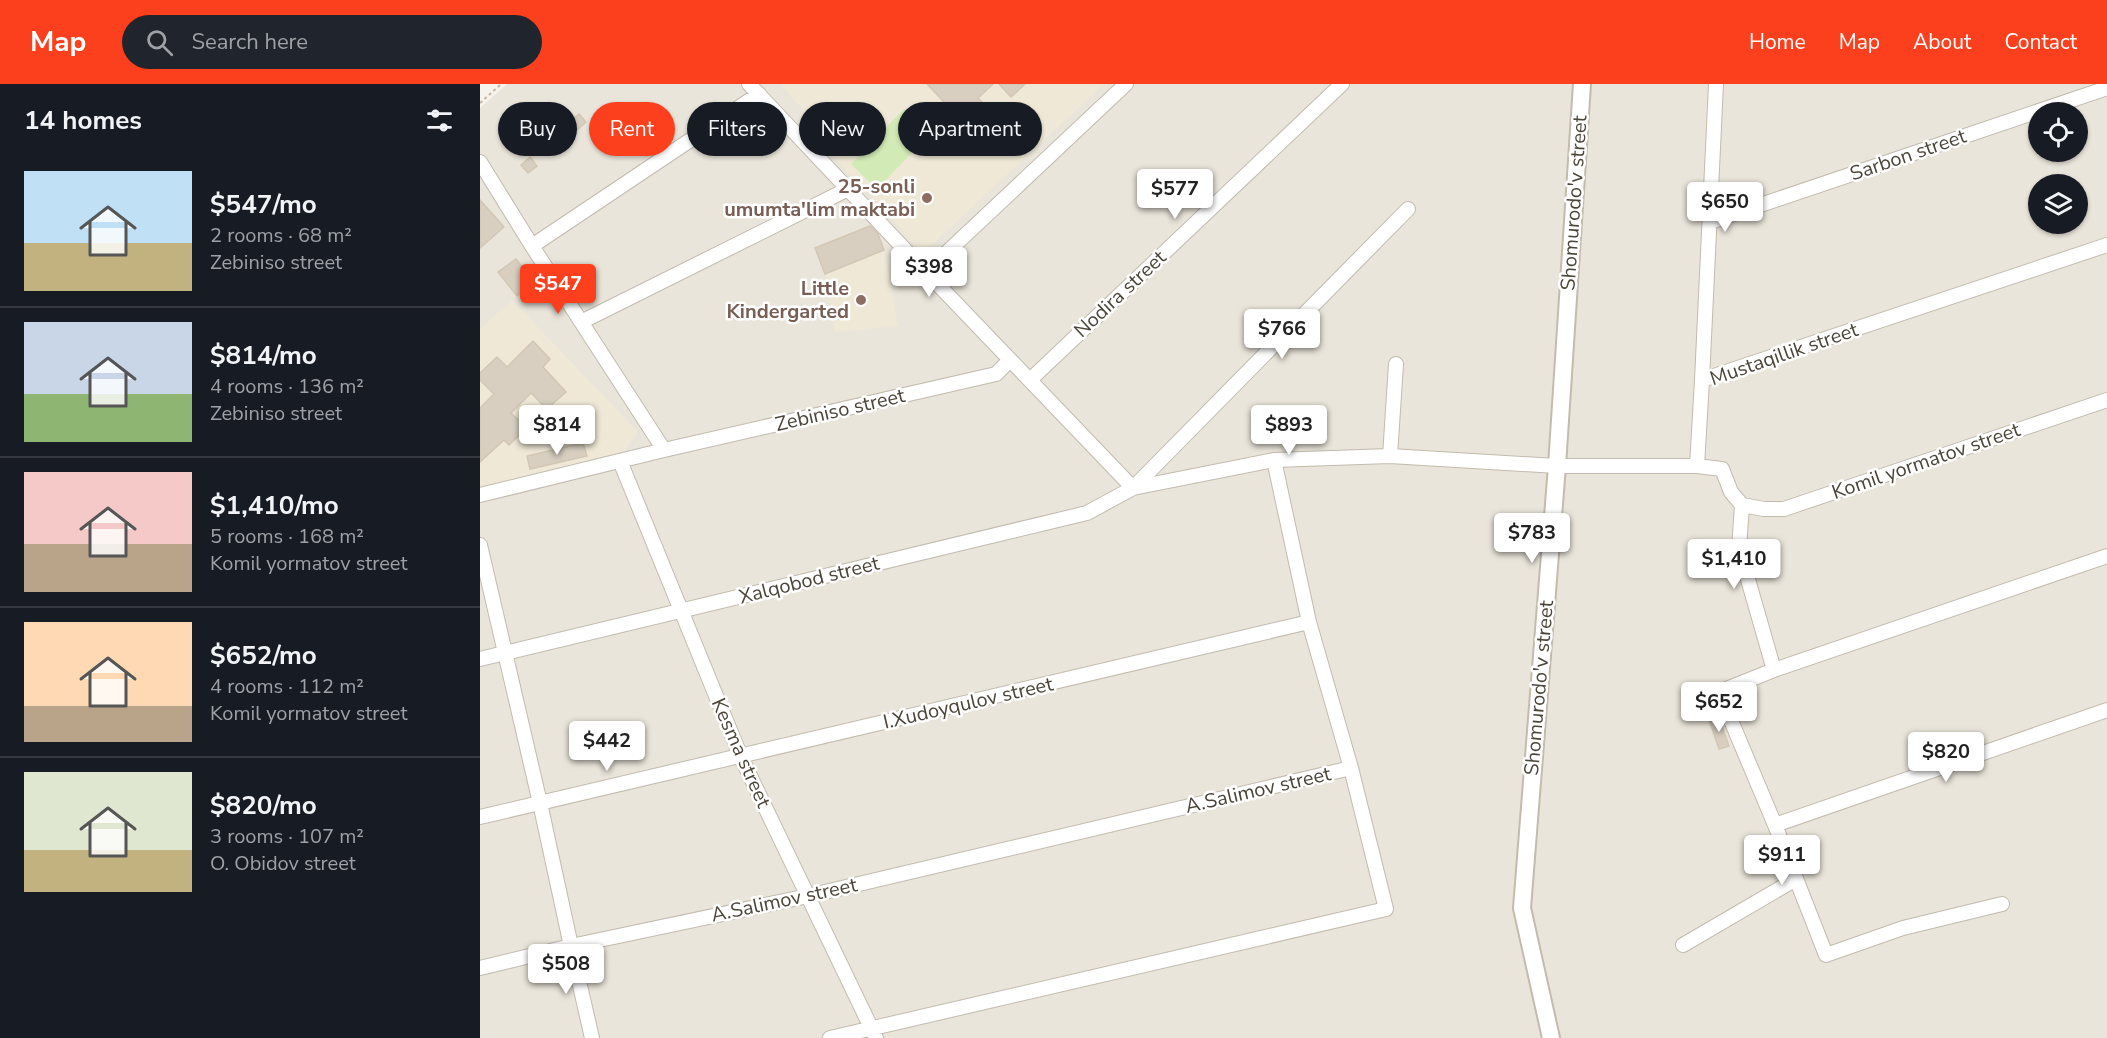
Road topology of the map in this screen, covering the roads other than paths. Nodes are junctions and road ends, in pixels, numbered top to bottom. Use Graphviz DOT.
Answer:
graph roads {
  1 [pos="749,84"];
  2 [pos="1126,84"];
  3 [pos="1342,84"];
  4 [pos="1582,84"];
  5 [pos="1716,84"];
  6 [pos="2107,88"];
  7 [pos="759,94"];
  8 [pos="480,162"];
  9 [pos="848,189"];
  10 [pos="1408,209"];
  11 [pos="1710,222"];
  12 [pos="2107,245"];
  13 [pos="532,246"];
  14 [pos="926,272"];
  15 [pos="581,322"];
  16 [pos="1010,360"];
  17 [pos="1396,364"];
  18 [pos="1030,380"];
  19 [pos="1702,380"];
  20 [pos="2107,400"];
  21 [pos="664,450"];
  22 [pos="1390,456"];
  23 [pos="1274,460"];
  24 [pos="620,461"];
  25 [pos="1557,466"];
  26 [pos="1697,466"];
  27 [pos="1134,488"];
  28 [pos="480,495"];
  29 [pos="1742,505"];
  30 [pos="480,545"];
  31 [pos="2107,556"];
  32 [pos="680,611"];
  33 [pos="1309,622"];
  34 [pos="505,654"];
  35 [pos="480,659"];
  36 [pos="1774,670"];
  37 [pos="2107,710"];
  38 [pos="741,757"];
  39 [pos="1351,768"];
  40 [pos="540,803"];
  41 [pos="480,817"];
  42 [pos="1775,825"];
  43 [pos="1796,879"];
  44 [pos="808,896"];
  45 [pos="2002,904"];
  46 [pos="1683,945"];
  47 [pos="571,946"];
  48 [pos="480,968"];
  49 [pos="874,1033"];
  50 [pos="592,1038"];
  51 [pos="830,1038"];
  52 [pos="1551,1038"];
  1 -- 7 [label="street"];
  2 -- 14 [label="street"];
  3 -- 18 [label="street, Nodira street"];
  4 -- 25 [label="street, Shomurodo'v street"];
  5 -- 11 [label="street"];
  6 -- 11 [label="street, Sarbon street"];
  7 -- 9 [label="street"];
  7 -- 13 [label="street"];
  8 -- 13 [label="street"];
  9 -- 14 [label="street"];
  9 -- 15 [label="street"];
  10 -- 27 [label="street"];
  11 -- 19 [label="street"];
  12 -- 19 [label="street, Mustaqillik street"];
  13 -- 15 [label="street"];
  14 -- 16 [label="street"];
  15 -- 21 [label="street"];
  16 -- 18 [label="street"];
  16 -- 21 [label="street, Zebiniso street"];
  17 -- 22 [label="street"];
  18 -- 27 [label="street"];
  19 -- 26 [label="street, Mustaqillik street"];
  20 -- 29 [label="street, Komil yormatov street"];
  21 -- 24 [label="street, Zebiniso street"];
  22 -- 23 [label="street"];
  22 -- 25 [label="street"];
  23 -- 27 [label="street"];
  23 -- 33 [label="street"];
  24 -- 28 [label="street, Zebiniso street"];
  24 -- 32 [label="street, Kesma street"];
  25 -- 26 [label="street"];
  25 -- 52 [label="street, Shomurodo'v street"];
  26 -- 29 [label="street"];
  27 -- 32 [label="street, Хalqobod street"];
  29 -- 36 [label="street"];
  30 -- 34 [label="street"];
  31 -- 36 [label="street"];
  32 -- 34 [label="street, Хalqobod street"];
  32 -- 38 [label="street, Kesma street"];
  33 -- 38 [label="street, I.Хudoyqulov street"];
  33 -- 39 [label="street"];
  34 -- 35 [label="street, Хalqobod street"];
  34 -- 40 [label="street"];
  36 -- 42 [label="street"];
  37 -- 42 [label="street"];
  38 -- 40 [label="street, I.Хudoyqulov street"];
  38 -- 44 [label="street, Kesma street"];
  39 -- 44 [label="street, A.Salimov street"];
  39 -- 49 [label="street, A.Salimov street"];
  40 -- 41 [label="street, I.Хudoyqulov street"];
  40 -- 47 [label="street"];
  42 -- 43 [label="street"];
  43 -- 45 [label="street"];
  43 -- 46 [label="street"];
  44 -- 47 [label="street, A.Salimov street"];
  44 -- 49 [label="street, Kesma street"];
  47 -- 48 [label="street, A.Salimov street"];
  47 -- 50 [label="street"];
  49 -- 51 [label="street, A.Salimov street"];
}
